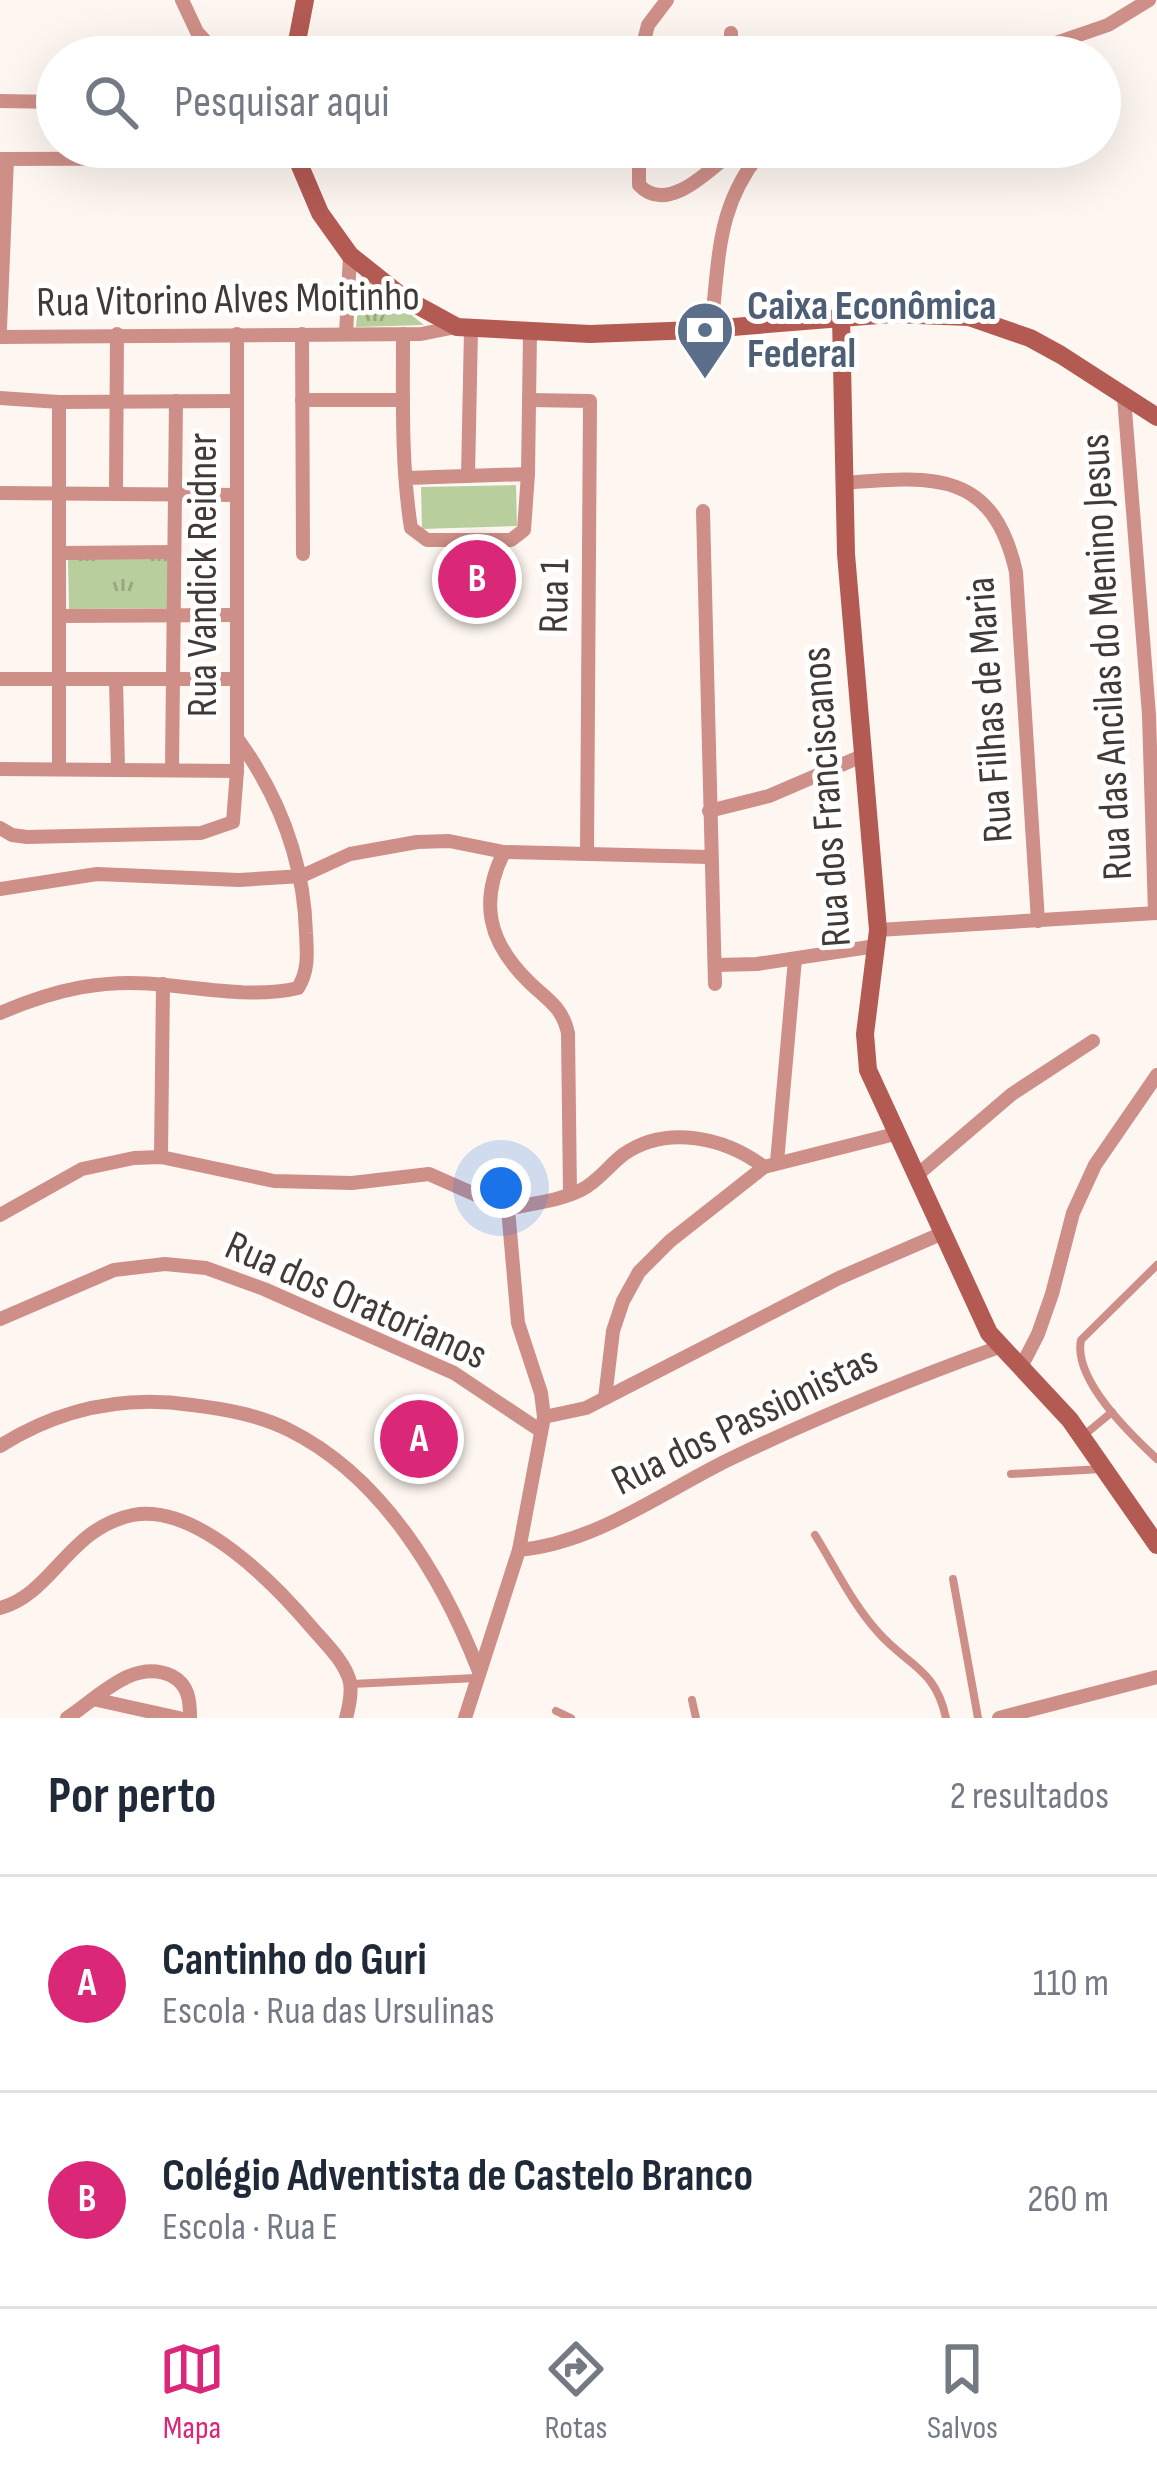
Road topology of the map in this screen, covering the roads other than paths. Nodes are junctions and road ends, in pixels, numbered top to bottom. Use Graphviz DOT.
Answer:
graph roads {
  1 [pos="182,0"];
  2 [pos="305,0"];
  3 [pos="667,0"];
  4 [pos="1149,0"];
  5 [pos="731,33"];
  6 [pos="201,36"];
  7 [pos="298,36"];
  8 [pos="645,36"];
  9 [pos="731,36"];
  10 [pos="1076,36"];
  11 [pos="0,101"];
  12 [pos="36,102"];
  13 [pos="36,157"];
  14 [pos="3,159"];
  15 [pos="300,168"];
  16 [pos="639,168"];
  17 [pos="710,168"];
  18 [pos="750,168"];
  19 [pos="3,214"];
  20 [pos="350,255"];
  21 [pos="2,271"];
  22 [pos="841,317"];
  23 [pos="464,328"];
  24 [pos="711,328"];
  25 [pos="0,333"];
  26 [pos="530,333"];
  27 [pos="117,334"];
  28 [pos="237,334"];
  29 [pos="302,334"];
  30 [pos="346,334"];
  31 [pos="403,334"];
  32 [pos="1124,397"];
  33 [pos="0,398"];
  34 [pos="302,400"];
  35 [pos="403,400"];
  36 [pos="529,400"];
  37 [pos="176,401"];
  38 [pos="236,401"];
  39 [pos="59,402"];
  40 [pos="116,402"];
  41 [pos="1157,417"];
  42 [pos="528,474"];
  43 [pos="468,476"];
  44 [pos="407,478"];
  45 [pos="844,483"];
  46 [pos="0,493"];
  47 [pos="116,493"];
  48 [pos="60,494"];
  49 [pos="174,495"];
  50 [pos="237,495"];
  51 [pos="703,511"];
  52 [pos="173,552"];
  53 [pos="61,553"];
  54 [pos="303,554"];
  55 [pos="1138,603"];
  56 [pos="174,614"];
  57 [pos="1157,614"];
  58 [pos="235,615"];
  59 [pos="60,616"];
  60 [pos="0,679"];
  61 [pos="59,679"];
  62 [pos="116,679"];
  63 [pos="175,679"];
  64 [pos="237,679"];
  65 [pos="1153,716"];
  66 [pos="237,738"];
  67 [pos="862,756"];
  68 [pos="0,769"];
  69 [pos="59,769"];
  70 [pos="118,769"];
  71 [pos="172,769"];
  72 [pos="237,771"];
  73 [pos="1154,790"];
  74 [pos="709,811"];
  75 [pos="0,828"];
  76 [pos="504,852"];
  77 [pos="587,853"];
  78 [pos="710,857"];
  79 [pos="302,876"];
  80 [pos="0,889"];
  81 [pos="1156,913"];
  82 [pos="1038,921"];
  83 [pos="877,938"];
  84 [pos="796,959"];
  85 [pos="716,965"];
  86 [pos="163,984"];
  87 [pos="715,984"];
  88 [pos="0,1013"];
  89 [pos="1093,1041"];
  90 [pos="1157,1075"];
  91 [pos="895,1134"];
  92 [pos="161,1157"];
  93 [pos="771,1164"];
  94 [pos="916,1176"];
  95 [pos="570,1194"];
  96 [pos="508,1209"];
  97 [pos="0,1215"];
  98 [pos="943,1233"];
  99 [pos="1157,1265"];
  100 [pos="0,1319"];
  101 [pos="999,1347"];
  102 [pos="1021,1367"];
  103 [pos="605,1399"];
  104 [pos="1112,1412"];
  105 [pos="543,1424"];
  106 [pos="1082,1436"];
  107 [pos="0,1446"];
  108 [pos="1157,1459"];
  109 [pos="1104,1469"];
  110 [pos="1011,1474"];
  111 [pos="815,1535"];
  112 [pos="1155,1539"];
  113 [pos="519,1550"];
  114 [pos="953,1579"];
  115 [pos="0,1608"];
  116 [pos="477,1674"];
  117 [pos="1157,1677"];
  118 [pos="350,1684"];
  119 [pos="94,1699"];
  120 [pos="692,1700"];
  121 [pos="556,1711"];
  122 [pos="67,1718"];
  123 [pos="179,1718"];
  124 [pos="190,1718"];
  125 [pos="346,1718"];
  126 [pos="465,1718"];
  127 [pos="572,1718"];
  128 [pos="696,1718"];
  129 [pos="946,1718"];
  130 [pos="978,1718"];
  131 [pos="999,1718"];
  1 -- 6 [label="street"];
  2 -- 7 [label="street"];
  3 -- 8 [label="street"];
  4 -- 10 [label="street"];
  5 -- 9 [label="street"];
  11 -- 12 [label="street"];
  13 -- 14 [label="street"];
  14 -- 19 [label="street"];
  15 -- 20 [label="street"];
  16 -- 17 [label="street"];
  18 -- 24 [label="street"];
  19 -- 21 [label="street"];
  20 -- 23 [label="street"];
  20 -- 30 [label="street"];
  21 -- 25 [label="street"];
  22 -- 24 [label="street"];
  22 -- 32 [label="street"];
  22 -- 45 [label="street, Rua dos Franciscanos"];
  23 -- 26 [label="street"];
  23 -- 31 [label="street, Rua Vitorino Alves Moitinho"];
  23 -- 43 [label="street"];
  24 -- 26 [label="street"];
  25 -- 27 [label="street, Rua Vitorino Alves Moitinho"];
  26 -- 36 [label="street"];
  27 -- 28 [label="street, Rua Vitorino Alves Moitinho"];
  27 -- 40 [label="street"];
  28 -- 29 [label="street, Rua Vitorino Alves Moitinho"];
  28 -- 38 [label="street, Rua Vandick Reidner"];
  29 -- 30 [label="street, Rua Vitorino Alves Moitinho"];
  29 -- 34 [label="street"];
  30 -- 31 [label="street, Rua Vitorino Alves Moitinho"];
  31 -- 35 [label="street"];
  32 -- 41 [label="street"];
  32 -- 55 [label="street, Rua das Ancilas do Menino Jesus"];
  33 -- 39 [label="street"];
  34 -- 35 [label="street"];
  34 -- 54 [label="street"];
  35 -- 44 [label="street"];
  36 -- 42 [label="street"];
  36 -- 77 [label="street, Rua 1"];
  37 -- 38 [label="street"];
  37 -- 40 [label="street"];
  37 -- 49 [label="street"];
  38 -- 50 [label="street, Rua Vandick Reidner"];
  39 -- 40 [label="street"];
  39 -- 48 [label="street"];
  40 -- 47 [label="street"];
  42 -- 43 [label="street"];
  42 -- 44 [label="street"];
  43 -- 44 [label="street"];
  45 -- 67 [label="street, Rua dos Franciscanos"];
  45 -- 82 [label="street, Rua Filhas de Maria"];
  46 -- 48 [label="street"];
  47 -- 48 [label="street"];
  47 -- 49 [label="street"];
  48 -- 53 [label="street"];
  49 -- 50 [label="street"];
  49 -- 52 [label="street"];
  50 -- 58 [label="street, Rua Vandick Reidner"];
  51 -- 74 [label="street"];
  52 -- 53 [label="street"];
  52 -- 56 [label="street"];
  53 -- 59 [label="street"];
  55 -- 57 [label="street"];
  55 -- 65 [label="street, Rua das Ancilas do Menino Jesus"];
  56 -- 58 [label="street"];
  56 -- 59 [label="street"];
  56 -- 63 [label="street"];
  58 -- 64 [label="street, Rua Vandick Reidner"];
  59 -- 61 [label="street"];
  60 -- 61 [label="street"];
  61 -- 62 [label="street"];
  61 -- 69 [label="street"];
  62 -- 63 [label="street"];
  62 -- 70 [label="street"];
  63 -- 64 [label="street"];
  63 -- 71 [label="street"];
  64 -- 66 [label="street, Rua Vandick Reidner"];
  65 -- 73 [label="street, Rua das Ancilas do Menino Jesus"];
  66 -- 72 [label="street, Rua Vandick Reidner"];
  66 -- 79 [label="street"];
  67 -- 74 [label="street"];
  67 -- 83 [label="street, Rua dos Franciscanos"];
  68 -- 69 [label="street"];
  69 -- 70 [label="street"];
  70 -- 71 [label="street"];
  71 -- 72 [label="street"];
  72 -- 75 [label="street, Rua Vandick Reidner"];
  73 -- 81 [label="street, Rua das Ancilas do Menino Jesus"];
  74 -- 78 [label="street"];
  76 -- 77 [label="street"];
  76 -- 79 [label="street"];
  76 -- 95 [label="street"];
  77 -- 78 [label="street"];
  78 -- 85 [label="street"];
  79 -- 80 [label="street"];
  79 -- 86 [label="street"];
  81 -- 82 [label="street"];
  82 -- 83 [label="street"];
  83 -- 84 [label="street"];
  83 -- 91 [label="street, Rua dos Franciscanos"];
  84 -- 85 [label="street"];
  84 -- 93 [label="street"];
  85 -- 87 [label="street"];
  86 -- 88 [label="street"];
  86 -- 92 [label="street"];
  89 -- 94 [label="street"];
  90 -- 102 [label="street"];
  91 -- 93 [label="street"];
  91 -- 94 [label="street, Rua dos Franciscanos"];
  92 -- 96 [label="street"];
  92 -- 97 [label="street"];
  93 -- 95 [label="street"];
  93 -- 103 [label="street"];
  94 -- 98 [label="street, Rua dos Franciscanos"];
  95 -- 96 [label="street"];
  96 -- 105 [label="street"];
  98 -- 101 [label="street, Rua dos Franciscanos"];
  98 -- 103 [label="street"];
  99 -- 104 [label="lane"];
  100 -- 105 [label="street, Rua dos Oratorianos"];
  101 -- 102 [label="street, Rua dos Franciscanos"];
  101 -- 113 [label="street, Rua dos Passionistas"];
  102 -- 106 [label="street, Rua dos Franciscanos"];
  103 -- 105 [label="street"];
  104 -- 106 [label="lane"];
  104 -- 108 [label="lane"];
  105 -- 113 [label="street"];
  106 -- 109 [label="street, Rua dos Franciscanos"];
  107 -- 116 [label="street"];
  109 -- 110 [label="lane"];
  109 -- 112 [label="street, Rua dos Franciscanos"];
  111 -- 129 [label="lane"];
  113 -- 116 [label="street"];
  114 -- 130 [label="lane"];
  115 -- 118 [label="street"];
  116 -- 118 [label="lane"];
  116 -- 126 [label="street"];
  117 -- 131 [label="street"];
  118 -- 125 [label="street"];
  119 -- 122 [label="street"];
  119 -- 123 [label="street"];
  119 -- 124 [label="street"];
  120 -- 128 [label="lane"];
  121 -- 127 [label="lane"];
}
